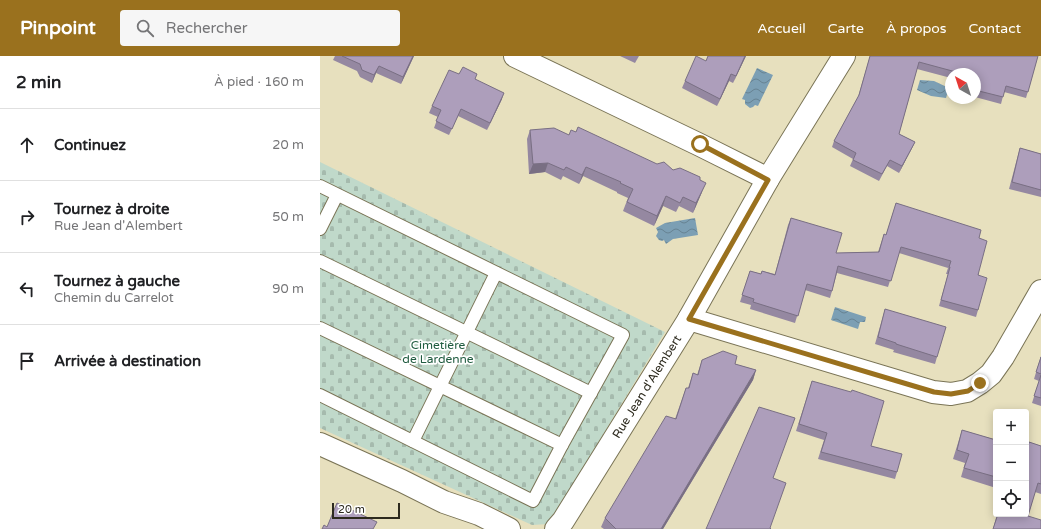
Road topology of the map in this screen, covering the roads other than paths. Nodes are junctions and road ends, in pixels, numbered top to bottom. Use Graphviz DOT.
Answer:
graph roads {
  1 [pos="515,56"];
  2 [pos="844,56"];
  3 [pos="768,180"];
  4 [pos="320,186"];
  5 [pos="337,195"];
  6 [pos="320,229"];
  7 [pos="320,261"];
  8 [pos="496,273"];
  9 [pos="1041,291"];
  10 [pos="689,319"];
  11 [pos="320,328"];
  12 [pos="467,333"];
  13 [pos="440,386"];
  14 [pos="591,393"];
  15 [pos="320,395"];
  16 [pos="413,441"];
  17 [pos="320,444"];
  18 [pos="562,445"];
  19 [pos="444,502"];
  20 [pos="480,529"];
  21 [pos="509,529"];
  22 [pos="556,529"];
  1 -- 3 [label="street"];
  2 -- 3 [label="street, Rue Jean d'Alembert"];
  3 -- 10 [label="street, Rue Jean d'Alembert"];
  4 -- 5 [label="lane"];
  5 -- 6 [label="lane"];
  5 -- 8 [label="lane"];
  7 -- 12 [label="lane"];
  8 -- 12 [label="lane"];
  8 -- 14 [label="lane"];
  9 -- 10 [label="street"];
  10 -- 22 [label="street, Rue Jean d'Alembert"];
  11 -- 13 [label="lane"];
  12 -- 13 [label="lane"];
  12 -- 14 [label="lane"];
  13 -- 16 [label="lane"];
  13 -- 18 [label="lane"];
  14 -- 18 [label="lane"];
  15 -- 16 [label="lane"];
  16 -- 18 [label="lane"];
  17 -- 19 [label="street"];
  19 -- 20 [label="street"];
  19 -- 21 [label="street"];
}
